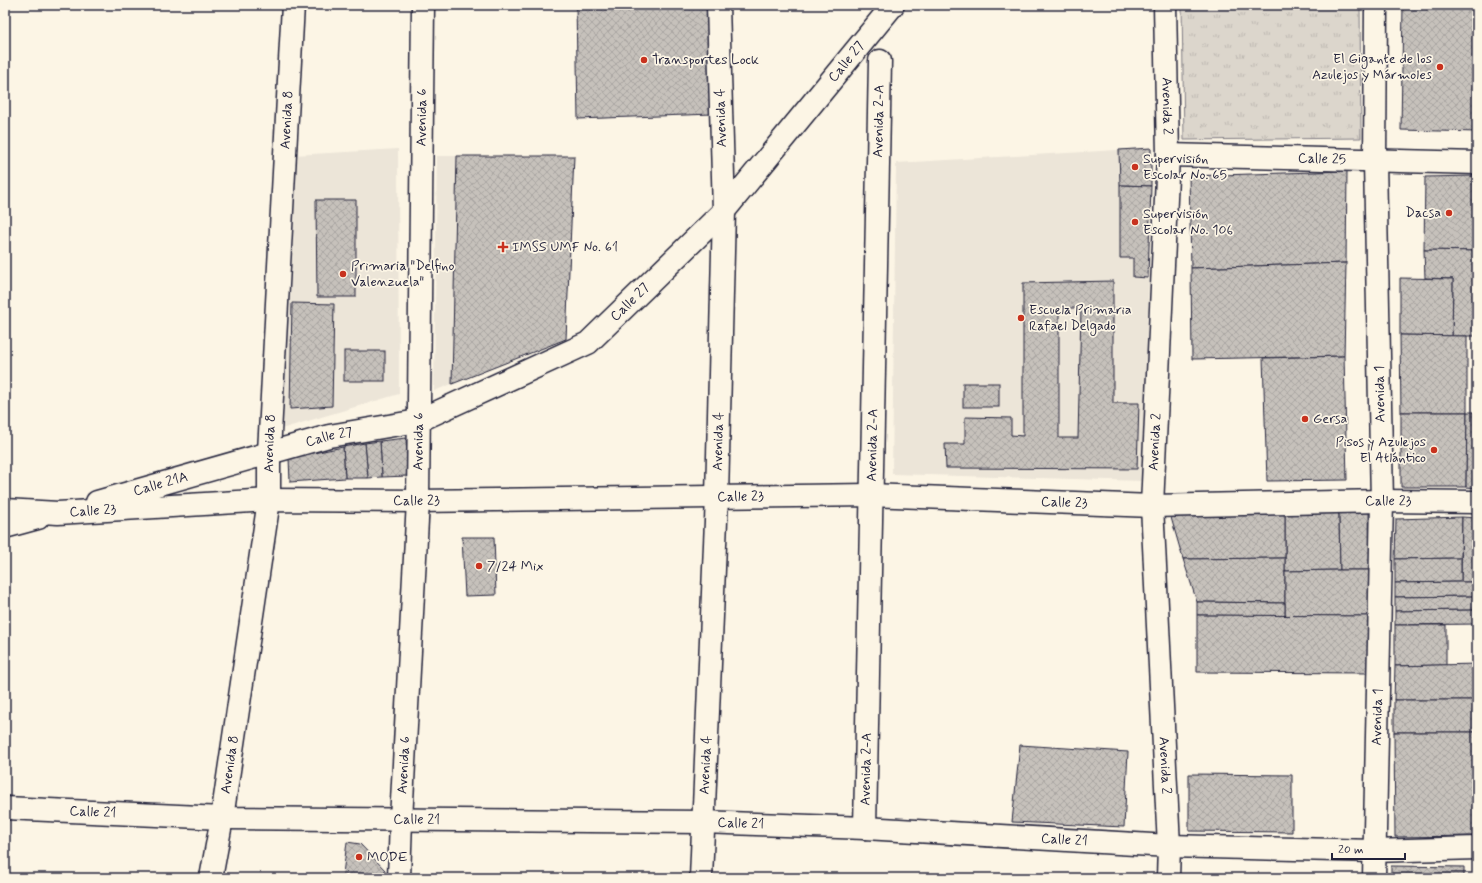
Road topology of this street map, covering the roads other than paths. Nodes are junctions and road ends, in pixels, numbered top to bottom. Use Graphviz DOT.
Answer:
graph roads {
  1 [pos="293,5"];
  2 [pos="423,5"];
  3 [pos="718,5"];
  4 [pos="893,5"];
  5 [pos="1164,5"];
  6 [pos="1376,5"];
  7 [pos="880,62"];
  8 [pos="1168,155"];
  9 [pos="1375,162"];
  10 [pos="1477,163"];
  11 [pos="724,211"];
  12 [pos="418,421"];
  13 [pos="270,452"];
  14 [pos="870,495"];
  15 [pos="717,497"];
  16 [pos="269,500"];
  17 [pos="1382,501"];
  18 [pos="418,502"];
  19 [pos="1477,502"];
  20 [pos="1152,506"];
  21 [pos="5,510"];
  22 [pos="58,513"];
  23 [pos="5,527"];
  24 [pos="5,808"];
  25 [pos="222,818"];
  26 [pos="401,820"];
  27 [pos="702,822"];
  28 [pos="864,828"];
  29 [pos="1169,846"];
  30 [pos="1477,848"];
  31 [pos="1374,851"];
  32 [pos="211,878"];
  33 [pos="399,878"];
  34 [pos="701,878"];
  35 [pos="1168,878"];
  36 [pos="1374,878"];
  1 -- 13 [label="street, Avenida 8"];
  2 -- 12 [label="street, Avenida 6"];
  3 -- 11 [label="street, Avenida 4"];
  4 -- 11 [label="street, Calle 27"];
  5 -- 8 [label="street, Avenida 2"];
  6 -- 9 [label="street, Avenida 1"];
  7 -- 14 [label="street, Avenida 2-A"];
  8 -- 9 [label="street, Calle 25"];
  8 -- 20 [label="street, Avenida 2"];
  9 -- 10 [label="street, Calle 25"];
  9 -- 17 [label="street, Avenida 1"];
  11 -- 12 [label="street, Calle 27"];
  11 -- 15 [label="street, Avenida 4"];
  12 -- 13 [label="street, Calle 27"];
  12 -- 18 [label="street, Avenida 6"];
  13 -- 16 [label="street, Avenida 8"];
  13 -- 22 [label="street, Calle 21A"];
  14 -- 15 [label="street, Calle 23"];
  14 -- 20 [label="street, Calle 23"];
  14 -- 28 [label="street, Avenida 2-A"];
  15 -- 18 [label="street, Calle 23"];
  15 -- 27 [label="street, Avenida 4"];
  16 -- 18 [label="street, Calle 23"];
  16 -- 22 [label="street, Calle 23"];
  16 -- 25 [label="street, Avenida 8"];
  17 -- 19 [label="street, Calle 23"];
  17 -- 20 [label="street, Calle 23"];
  17 -- 31 [label="street, Avenida 1"];
  18 -- 26 [label="street, Avenida 6"];
  20 -- 29 [label="street, Avenida 2"];
  21 -- 22 [label="street, Calle 23"];
  22 -- 23 [label="street, Calle 21A"];
  24 -- 25 [label="street, Calle 21"];
  25 -- 26 [label="street, Calle 21"];
  25 -- 32 [label="street, Avenida 8"];
  26 -- 27 [label="street, Calle 21"];
  26 -- 33 [label="street, Avenida 6"];
  27 -- 28 [label="street, Calle 21"];
  27 -- 34 [label="street, Avenida 4"];
  28 -- 29 [label="street, Calle 21"];
  29 -- 31 [label="street, Calle 21"];
  29 -- 35 [label="street, Avenida 2"];
  30 -- 31 [label="street, Calle 21"];
  31 -- 36 [label="street, Avenida 1"];
}
